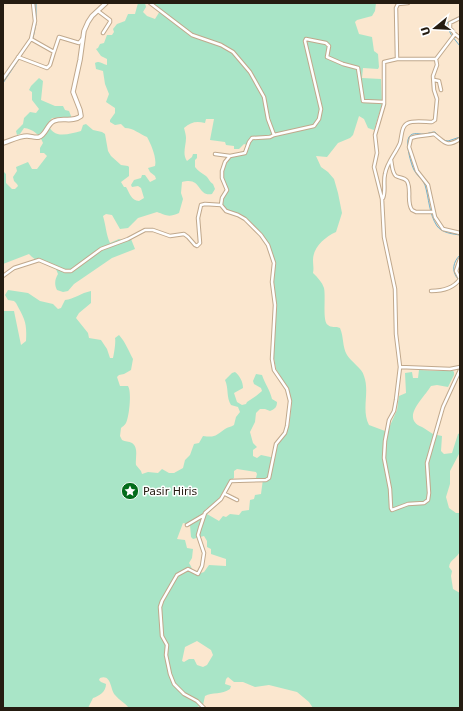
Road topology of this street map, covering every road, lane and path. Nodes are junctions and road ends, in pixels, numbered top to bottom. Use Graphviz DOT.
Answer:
graph roads {
  1 [pos="33,3"];
  2 [pos="106,3"];
  3 [pos="150,3"];
  4 [pos="408,3"];
  5 [pos="98,11"];
  6 [pos="460,18"];
  7 [pos="103,33"];
  8 [pos="455,34"];
  9 [pos="84,35"];
  10 [pos="460,38"];
  11 [pos="32,39"];
  12 [pos="54,52"];
  13 [pos="20,57"];
  14 [pos="397,59"];
  15 [pos="436,59"];
  16 [pos="3,79"];
  17 [pos="434,80"];
  18 [pos="441,90"];
  19 [pos="384,102"];
  20 [pos="274,135"];
  21 [pos="460,139"];
  22 [pos="3,143"];
  23 [pos="215,154"];
  24 [pos="230,156"];
  25 [pos="391,159"];
  26 [pos="382,199"];
  27 [pos="221,205"];
  28 [pos="432,212"];
  29 [pos="460,233"];
  30 [pos="460,259"];
  31 [pos="3,276"];
  32 [pos="459,280"];
  33 [pos="431,291"];
  34 [pos="400,367"];
  35 [pos="460,367"];
  36 [pos="460,370"];
  37 [pos="225,494"];
  38 [pos="237,500"];
  39 [pos="205,514"];
  40 [pos="187,525"];
  41 [pos="204,708"];
  1 -- 11 [label="street"];
  2 -- 5 [label="street"];
  3 -- 20 [label="street"];
  4 -- 14 [label="street"];
  5 -- 7 [label="street"];
  5 -- 9 [label="street"];
  6 -- 8 [label="street"];
  8 -- 10 [label="street"];
  8 -- 15 [label="street"];
  9 -- 12 [label="street"];
  9 -- 22 [label="street"];
  11 -- 12 [label="street"];
  11 -- 13 [label="street"];
  12 -- 13 [label="street"];
  13 -- 16 [label="street"];
  14 -- 15 [label="street"];
  14 -- 19 [label="street"];
  15 -- 17 [label="street"];
  17 -- 18 [label="street"];
  17 -- 25 [label="street"];
  19 -- 20 [label="street"];
  19 -- 26 [label="street"];
  20 -- 24 [label="street"];
  21 -- 28 [label="street"];
  23 -- 24 [label="street"];
  24 -- 27 [label="street"];
  25 -- 26 [label="street"];
  25 -- 28 [label="street"];
  26 -- 34 [label="street"];
  27 -- 31 [label="street"];
  27 -- 37 [label="street"];
  28 -- 29 [label="street"];
  30 -- 32 [label="street"];
  32 -- 33 [label="street"];
  34 -- 35 [label="street"];
  34 -- 36 [label="street"];
  37 -- 38 [label="street"];
  37 -- 39 [label="street"];
  39 -- 40 [label="street"];
  39 -- 41 [label="street"];
}
